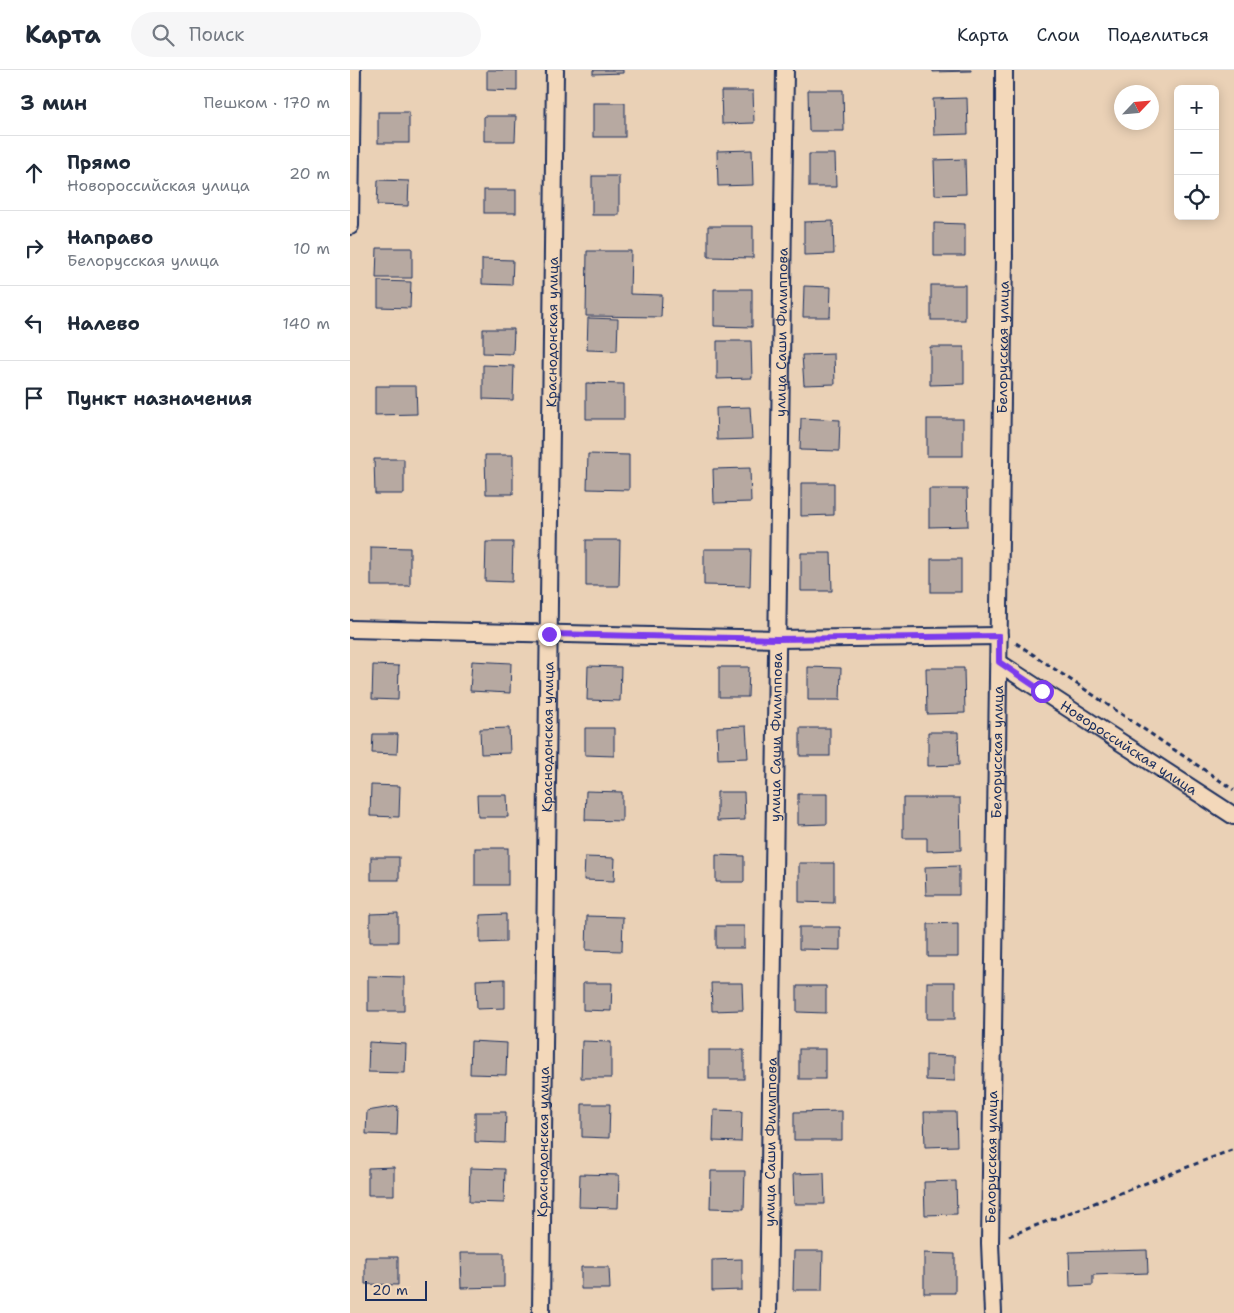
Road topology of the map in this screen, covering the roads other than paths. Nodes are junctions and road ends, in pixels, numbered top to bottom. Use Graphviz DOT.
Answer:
graph roads {
  1 [pos="352,70"];
  2 [pos="555,70"];
  3 [pos="785,70"];
  4 [pos="1004,70"];
  5 [pos="350,226"];
  6 [pos="350,630"];
  7 [pos="549,634"];
  8 [pos="999,634"];
  9 [pos="776,639"];
  10 [pos="999,662"];
  11 [pos="1234,816"];
  12 [pos="541,1313"];
  13 [pos="768,1313"];
  14 [pos="993,1313"];
  1 -- 5 [label="street"];
  2 -- 7 [label="street, Краснодонская улица"];
  3 -- 9 [label="street, улица Саши Филиппова"];
  4 -- 8 [label="street, Белорусская улица"];
  6 -- 7 [label="street"];
  7 -- 9 [label="street"];
  7 -- 12 [label="street, Краснодонская улица"];
  8 -- 9 [label="street"];
  8 -- 10 [label="street, Белорусская улица"];
  9 -- 13 [label="street, улица Саши Филиппова"];
  10 -- 11 [label="street, Новороссийская улица"];
  10 -- 14 [label="street, Белорусская улица"];
}
